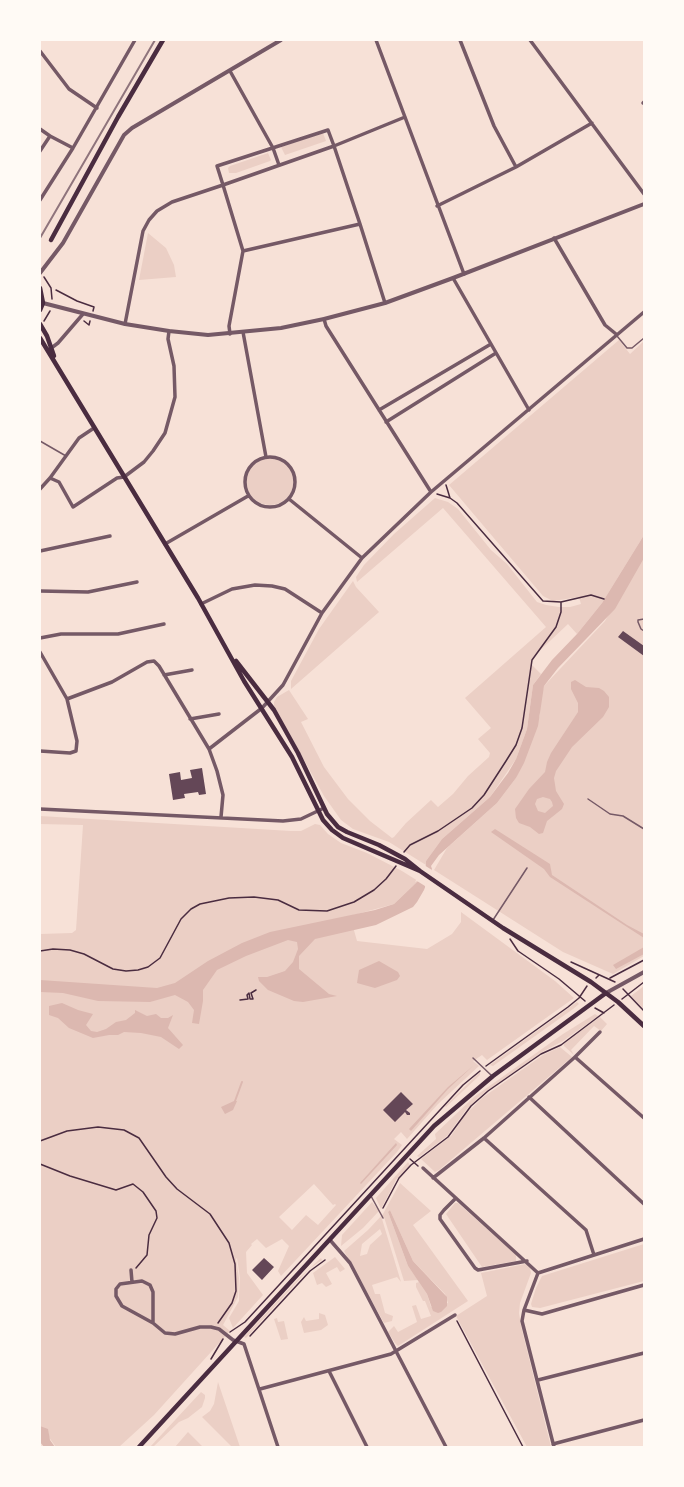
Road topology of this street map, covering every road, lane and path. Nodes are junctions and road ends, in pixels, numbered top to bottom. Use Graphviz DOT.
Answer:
graph roads {
  1 [pos="135,40"];
  2 [pos="163,40"];
  3 [pos="281,40"];
  4 [pos="376,40"];
  5 [pos="460,40"];
  6 [pos="530,40"];
  7 [pos="276,42"];
  8 [pos="40,51"];
  9 [pos="230,71"];
  10 [pos="97,108"];
  11 [pos="405,118"];
  12 [pos="592,123"];
  13 [pos="40,129"];
  14 [pos="50,136"];
  15 [pos="334,146"];
  16 [pos="73,148"];
  17 [pos="273,148"];
  18 [pos="40,151"];
  19 [pos="279,165"];
  20 [pos="516,167"];
  21 [pos="223,185"];
  22 [pos="644,194"];
  23 [pos="40,200"];
  24 [pos="644,204"];
  25 [pos="438,206"];
  26 [pos="360,224"];
  27 [pos="554,238"];
  28 [pos="50,240"];
  29 [pos="243,251"];
  30 [pos="40,273"];
  31 [pos="464,274"];
  32 [pos="453,278"];
  33 [pos="40,288"];
  34 [pos="56,290"];
  35 [pos="43,303"];
  36 [pos="385,303"];
  37 [pos="52,306"];
  38 [pos="40,310"];
  39 [pos="644,312"];
  40 [pos="83,314"];
  41 [pos="92,316"];
  42 [pos="324,319"];
  43 [pos="40,324"];
  44 [pos="126,324"];
  45 [pos="89,325"];
  46 [pos="169,331"];
  47 [pos="243,332"];
  48 [pos="230,334"];
  49 [pos="616,334"];
  50 [pos="40,338"];
  51 [pos="644,338"];
  52 [pos="491,344"];
  53 [pos="49,349"];
  54 [pos="496,353"];
  55 [pos="379,410"];
  56 [pos="529,410"];
  57 [pos="386,422"];
  58 [pos="94,428"];
  59 [pos="40,441"];
  60 [pos="66,456"];
  61 [pos="266,457"];
  62 [pos="124,477"];
  63 [pos="50,478"];
  64 [pos="445,481"];
  65 [pos="40,489"];
  66 [pos="431,492"];
  67 [pos="248,496"];
  68 [pos="450,498"];
  69 [pos="289,499"];
  70 [pos="110,536"];
  71 [pos="165,544"];
  72 [pos="40,550"];
  73 [pos="362,558"];
  74 [pos="137,582"];
  75 [pos="40,591"];
  76 [pos="604,600"];
  77 [pos="561,602"];
  78 [pos="201,604"];
  79 [pos="322,612"];
  80 [pos="644,619"];
  81 [pos="164,624"];
  82 [pos="644,631"];
  83 [pos="40,638"];
  84 [pos="40,652"];
  85 [pos="229,653"];
  86 [pos="192,670"];
  87 [pos="164,675"];
  88 [pos="66,699"];
  89 [pos="268,701"];
  90 [pos="262,708"];
  91 [pos="219,714"];
  92 [pos="190,719"];
  93 [pos="209,749"];
  94 [pos="40,751"];
  95 [pos="588,799"];
  96 [pos="324,808"];
  97 [pos="40,809"];
  98 [pos="318,812"];
  99 [pos="221,817"];
  100 [pos="644,829"];
  101 [pos="401,856"];
  102 [pos="397,862"];
  103 [pos="527,868"];
  104 [pos="420,871"];
  105 [pos="493,921"];
  106 [pos="509,937"];
  107 [pos="40,951"];
  108 [pos="644,960"];
  109 [pos="570,962"];
  110 [pos="644,972"];
  111 [pos="610,978"];
  112 [pos="644,982"];
  113 [pos="620,986"];
  114 [pos="256,990"];
  115 [pos="606,993"];
  116 [pos="628,994"];
  117 [pos="240,1000"];
  118 [pos="618,1002"];
  119 [pos="589,1004"];
  120 [pos="644,1011"];
  121 [pos="604,1013"];
  122 [pos="644,1026"];
  123 [pos="600,1032"];
  124 [pos="575,1057"];
  125 [pos="473,1058"];
  126 [pos="493,1076"];
  127 [pos="529,1097"];
  128 [pos="644,1118"];
  129 [pos="484,1138"];
  130 [pos="40,1141"];
  131 [pos="406,1156"];
  132 [pos="414,1163"];
  133 [pos="40,1164"];
  134 [pos="423,1168"];
  135 [pos="433,1178"];
  136 [pos="371,1196"];
  137 [pos="456,1198"];
  138 [pos="644,1204"];
  139 [pos="380,1211"];
  140 [pos="384,1218"];
  141 [pos="644,1239"];
  142 [pos="330,1240"];
  143 [pos="594,1255"];
  144 [pos="325,1260"];
  145 [pos="527,1261"];
  146 [pos="131,1270"];
  147 [pos="538,1273"];
  148 [pos="132,1282"];
  149 [pos="644,1285"];
  150 [pos="524,1310"];
  151 [pos="455,1315"];
  152 [pos="153,1323"];
  153 [pos="216,1328"];
  154 [pos="227,1335"];
  155 [pos="237,1341"];
  156 [pos="243,1343"];
  157 [pos="220,1347"];
  158 [pos="396,1352"];
  159 [pos="644,1353"];
  160 [pos="329,1371"];
  161 [pos="538,1380"];
  162 [pos="260,1389"];
  163 [pos="644,1420"];
  164 [pos="554,1446"];
  165 [pos="139,1447"];
  166 [pos="278,1447"];
  167 [pos="367,1447"];
  168 [pos="446,1447"];
  169 [pos="523,1447"];
  1 -- 10 [label="street"];
  2 -- 28 [label="main road"];
  3 -- 7 [label="street"];
  4 -- 11 [label="street"];
  5 -- 20 [label="street"];
  6 -- 12 [label="street"];
  7 -- 9 [label="street"];
  8 -- 10 [label="street"];
  9 -- 17 [label="street"];
  9 -- 30 [label="street"];
  10 -- 16 [label="street"];
  11 -- 15 [label="street"];
  11 -- 25 [label="street"];
  12 -- 20 [label="street"];
  12 -- 22 [label="street"];
  13 -- 14 [label="street"];
  14 -- 16 [label="street"];
  14 -- 18 [label="street"];
  15 -- 17 [label="street"];
  15 -- 19 [label="street"];
  15 -- 26 [label="street"];
  16 -- 23 [label="street"];
  17 -- 19 [label="street"];
  17 -- 21 [label="street"];
  19 -- 21 [label="street"];
  20 -- 25 [label="street"];
  21 -- 29 [label="street"];
  21 -- 44 [label="street"];
  24 -- 27 [label="street"];
  25 -- 31 [label="street"];
  26 -- 29 [label="street"];
  26 -- 36 [label="street"];
  27 -- 31 [label="street"];
  27 -- 49 [label="street"];
  29 -- 48 [label="street"];
  30 -- 37 [label="path"];
  31 -- 32 [label="street"];
  32 -- 36 [label="street"];
  32 -- 52 [label="street"];
  33 -- 35 [label="main road"];
  34 -- 41 [label="path"];
  35 -- 37 [label="street"];
  35 -- 38 [label="main road"];
  36 -- 42 [label="street"];
  37 -- 40 [label="street"];
  37 -- 43 [label="path"];
  39 -- 49 [label="street"];
  40 -- 41 [label="street"];
  40 -- 53 [label="street"];
  41 -- 44 [label="street"];
  41 -- 45 [label="path"];
  42 -- 47 [label="street"];
  42 -- 55 [label="street"];
  43 -- 53 [label="main road"];
  44 -- 46 [label="street"];
  46 -- 48 [label="street"];
  46 -- 62 [label="street"];
  47 -- 48 [label="street"];
  47 -- 61 [label="street"];
  49 -- 51 [label="lane"];
  49 -- 56 [label="street"];
  50 -- 53 [label="main road"];
  52 -- 54 [label="street"];
  52 -- 55 [label="street"];
  53 -- 58 [label="main road"];
  54 -- 56 [label="street"];
  54 -- 57 [label="street"];
  55 -- 57 [label="street"];
  56 -- 64 [label="street"];
  57 -- 66 [label="street"];
  58 -- 60 [label="street"];
  58 -- 62 [label="main road"];
  59 -- 60 [label="lane"];
  60 -- 63 [label="street"];
  61 -- 67 [label="street"];
  61 -- 69 [label="street"];
  62 -- 63 [label="street"];
  62 -- 71 [label="main road"];
  63 -- 65 [label="street"];
  64 -- 66 [label="street"];
  64 -- 68 [label="path"];
  66 -- 68 [label="path"];
  66 -- 73 [label="street"];
  67 -- 69 [label="street"];
  67 -- 71 [label="street"];
  68 -- 77 [label="path"];
  69 -- 73 [label="street"];
  70 -- 72 [label="street"];
  71 -- 78 [label="main road"];
  73 -- 79 [label="street"];
  74 -- 75 [label="street"];
  76 -- 77 [label="path"];
  77 -- 101 [label="path"];
  78 -- 79 [label="street"];
  78 -- 85 [label="main road"];
  79 -- 89 [label="street"];
  80 -- 82 [label="lane"];
  81 -- 83 [label="street"];
  84 -- 88 [label="street"];
  85 -- 89 [label="main road"];
  85 -- 90 [label="main road"];
  86 -- 87 [label="street"];
  87 -- 88 [label="street"];
  87 -- 92 [label="street"];
  88 -- 94 [label="street"];
  89 -- 90 [label="street"];
  89 -- 96 [label="main road"];
  90 -- 93 [label="street"];
  90 -- 98 [label="main road"];
  91 -- 92 [label="street"];
  92 -- 93 [label="street"];
  93 -- 99 [label="street"];
  95 -- 100 [label="lane"];
  96 -- 98 [label="street"];
  96 -- 101 [label="main road"];
  97 -- 99 [label="street"];
  98 -- 99 [label="street"];
  98 -- 102 [label="main road"];
  101 -- 104 [label="main road"];
  102 -- 104 [label="main road"];
  102 -- 107 [label="path"];
  103 -- 105 [label="lane"];
  104 -- 105 [label="main road"];
  105 -- 115 [label="main road"];
  106 -- 119 [label="path"];
  108 -- 111 [label="path"];
  109 -- 111 [label="path"];
  110 -- 113 [label="street"];
  111 -- 113 [label="path"];
  112 -- 116 [label="path"];
  113 -- 115 [label="street"];
  113 -- 116 [label="path"];
  114 -- 117 [label="path"];
  115 -- 118 [label="main road"];
  115 -- 119 [label="main road"];
  116 -- 120 [label="path"];
  118 -- 121 [label="path"];
  118 -- 122 [label="main road"];
  119 -- 121 [label="path"];
  119 -- 126 [label="main road"];
  121 -- 132 [label="path"];
  123 -- 124 [label="street"];
  124 -- 127 [label="street"];
  124 -- 128 [label="street"];
  125 -- 126 [label="lane"];
  126 -- 131 [label="main road"];
  127 -- 129 [label="street"];
  127 -- 138 [label="street"];
  129 -- 135 [label="street"];
  129 -- 143 [label="street"];
  130 -- 153 [label="path"];
  131 -- 132 [label="path"];
  131 -- 136 [label="main road"];
  131 -- 154 [label="path"];
  132 -- 134 [label="path"];
  132 -- 139 [label="path"];
  133 -- 146 [label="path"];
  134 -- 135 [label="street"];
  135 -- 137 [label="street"];
  136 -- 139 [label="lane"];
  136 -- 142 [label="main road"];
  137 -- 145 [label="street"];
  137 -- 145 [label="street"];
  139 -- 140 [label="lane"];
  141 -- 143 [label="street"];
  142 -- 155 [label="main road"];
  142 -- 158 [label="street"];
  143 -- 147 [label="street"];
  144 -- 156 [label="path"];
  145 -- 147 [label="street"];
  146 -- 148 [label="street"];
  147 -- 150 [label="street"];
  148 -- 152 [label="street"];
  148 -- 152 [label="street"];
  149 -- 150 [label="street"];
  150 -- 161 [label="street"];
  151 -- 158 [label="street"];
  151 -- 169 [label="path"];
  152 -- 153 [label="street"];
  153 -- 154 [label="street"];
  154 -- 155 [label="street"];
  154 -- 157 [label="path"];
  155 -- 156 [label="street"];
  155 -- 165 [label="main road"];
  156 -- 162 [label="street"];
  158 -- 160 [label="street"];
  158 -- 168 [label="street"];
  159 -- 161 [label="street"];
  160 -- 162 [label="street"];
  160 -- 167 [label="street"];
  161 -- 164 [label="street"];
  162 -- 166 [label="street"];
  163 -- 164 [label="street"];
}
